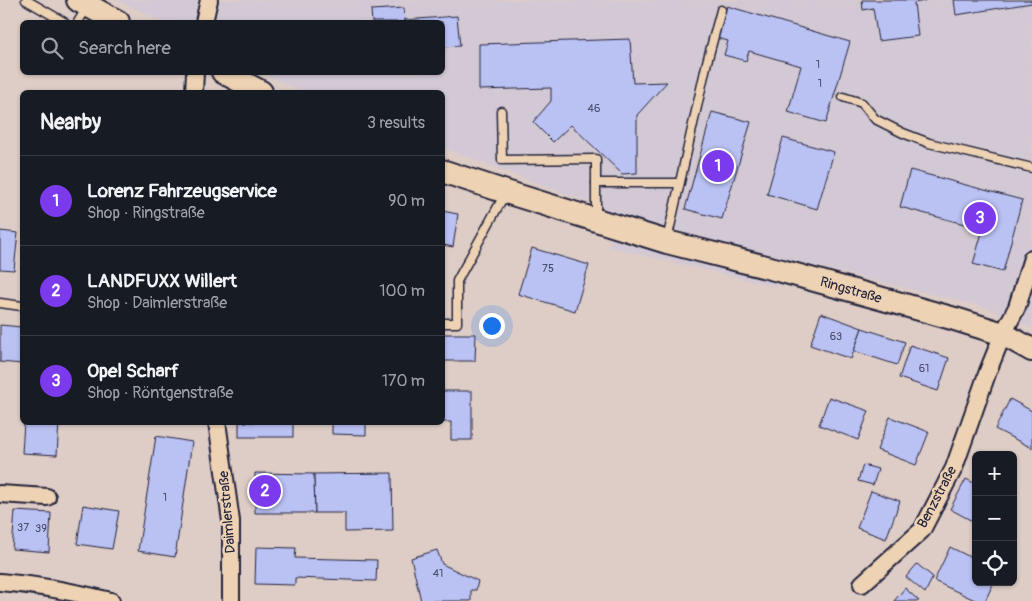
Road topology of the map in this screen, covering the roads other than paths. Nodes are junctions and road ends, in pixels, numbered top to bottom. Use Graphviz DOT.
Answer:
graph roads {
  1 [pos="26,0"];
  2 [pos="209,0"];
  3 [pos="84,7"];
  4 [pos="721,10"];
  5 [pos="61,20"];
  6 [pos="113,20"];
  7 [pos="204,20"];
  8 [pos="195,75"];
  9 [pos="228,75"];
  10 [pos="194,90"];
  11 [pos="257,90"];
  12 [pos="843,98"];
  13 [pos="501,111"];
  14 [pos="1032,168"];
  15 [pos="445,172"];
  16 [pos="596,183"];
  17 [pos="679,183"];
  18 [pos="506,192"];
  19 [pos="596,221"];
  20 [pos="667,242"];
  21 [pos="1032,258"];
  22 [pos="0,303"];
  23 [pos="20,306"];
  24 [pos="445,323"];
  25 [pos="1003,334"];
  26 [pos="1032,350"];
  27 [pos="217,425"];
  28 [pos="0,494"];
  29 [pos="48,497"];
  30 [pos="0,582"];
  31 [pos="862,584"];
  32 [pos="111,601"];
  33 [pos="231,601"];
  1 -- 5 [label="lane"];
  2 -- 7 [label="street"];
  3 -- 6 [label="street"];
  4 -- 17 [label="lane"];
  8 -- 10 [label="street"];
  9 -- 11 [label="street"];
  12 -- 14 [label="lane"];
  13 -- 16 [label="lane"];
  15 -- 18 [label="street, Ringstraße"];
  16 -- 17 [label="lane"];
  16 -- 19 [label="lane"];
  17 -- 20 [label="lane"];
  18 -- 19 [label="street, Ringstraße"];
  18 -- 24 [label="lane"];
  19 -- 20 [label="street, Ringstraße"];
  20 -- 25 [label="street, Ringstraße"];
  21 -- 25 [label="street, Benzstraße"];
  22 -- 23 [label="lane"];
  25 -- 26 [label="street, Ringstraße"];
  25 -- 31 [label="street, Benzstraße"];
  27 -- 33 [label="street, Daimlerstraße"];
  28 -- 29 [label="street"];
  30 -- 32 [label="street"];
}
